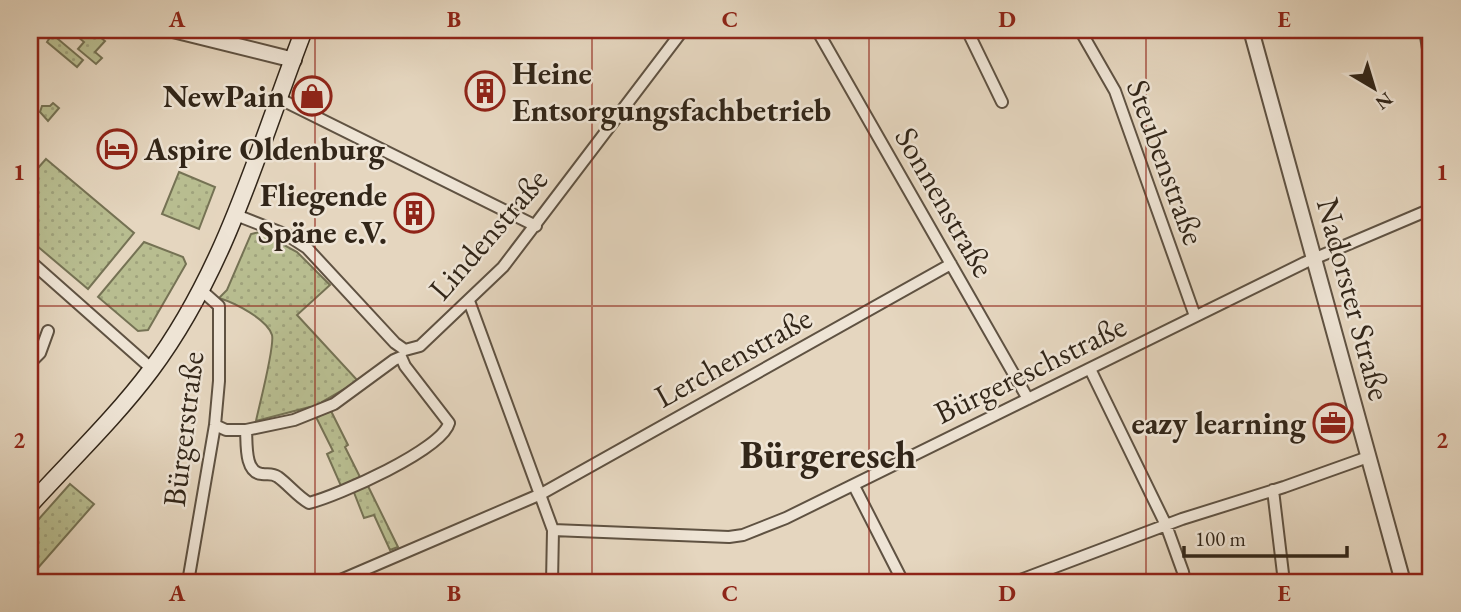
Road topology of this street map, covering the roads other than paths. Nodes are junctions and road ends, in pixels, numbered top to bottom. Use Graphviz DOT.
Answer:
graph roads {
  1 [pos="173,30"];
  2 [pos="304,30"];
  3 [pos="684,30"];
  4 [pos="967,30"];
  5 [pos="1080,30"];
  6 [pos="1251,30"];
  7 [pos="1425,30"];
  8 [pos="820,31"];
  9 [pos="294,60"];
  10 [pos="1431,61"];
  11 [pos="279,99"];
  12 [pos="1002,102"];
  13 [pos="1431,209"];
  14 [pos="236,215"];
  15 [pos="536,226"];
  16 [pos="1314,259"];
  17 [pos="30,261"];
  18 [pos="951,264"];
  19 [pos="201,289"];
  20 [pos="469,301"];
  21 [pos="1195,316"];
  22 [pos="48,331"];
  23 [pos="403,354"];
  24 [pos="30,363"];
  25 [pos="152,369"];
  26 [pos="1090,369"];
  27 [pos="1028,400"];
  28 [pos="215,425"];
  29 [pos="246,430"];
  30 [pos="1368,457"];
  31 [pos="854,486"];
  32 [pos="1273,490"];
  33 [pos="541,494"];
  34 [pos="30,505"];
  35 [pos="1166,525"];
  36 [pos="553,530"];
  37 [pos="1431,579"];
  38 [pos="188,582"];
  39 [pos="336,582"];
  40 [pos="552,582"];
  41 [pos="903,582"];
  42 [pos="1015,582"];
  43 [pos="1185,582"];
  44 [pos="1284,582"];
  45 [pos="1403,582"];
  46 [pos="1420,582"];
  1 -- 9 [label="street"];
  2 -- 9 [label="main road"];
  3 -- 15 [label="street, Lindenstraße"];
  4 -- 12 [label="street"];
  5 -- 21 [label="street, Steubenstraße"];
  6 -- 16 [label="street, Nadorster Straße"];
  7 -- 10 [label="street"];
  8 -- 18 [label="street, Sonnenstraße"];
  9 -- 11 [label="main road"];
  11 -- 14 [label="main road"];
  11 -- 15 [label="street"];
  13 -- 16 [label="street, Bürgereschstraße"];
  14 -- 19 [label="main road"];
  14 -- 23 [label="street"];
  15 -- 20 [label="street, Lindenstraße"];
  16 -- 21 [label="street, Bürgereschstraße"];
  16 -- 30 [label="street, Nadorster Straße"];
  17 -- 25 [label="street"];
  18 -- 27 [label="street, Sonnenstraße"];
  18 -- 33 [label="street, Lerchenstraße"];
  19 -- 25 [label="main road"];
  19 -- 28 [label="street, Bürgerstraße"];
  20 -- 23 [label="street, Lindenstraße"];
  20 -- 33 [label="street"];
  21 -- 26 [label="street, Bürgereschstraße"];
  22 -- 24 [label="street"];
  23 -- 29 [label="street, Lindenstraße"];
  23 -- 29 [label="street"];
  25 -- 34 [label="main road"];
  26 -- 27 [label="street, Bürgereschstraße"];
  26 -- 35 [label="street"];
  27 -- 31 [label="street, Bürgereschstraße"];
  28 -- 29 [label="street"];
  28 -- 38 [label="street, Bürgerstraße"];
  30 -- 32 [label="street"];
  30 -- 45 [label="street, Nadorster Straße"];
  31 -- 36 [label="street, Bürgereschstraße"];
  31 -- 41 [label="street"];
  32 -- 35 [label="street"];
  32 -- 44 [label="street"];
  33 -- 36 [label="street"];
  33 -- 39 [label="street, Lerchenstraße"];
  35 -- 42 [label="street"];
  35 -- 43 [label="street"];
  36 -- 40 [label="street"];
  37 -- 46 [label="street"];
}
